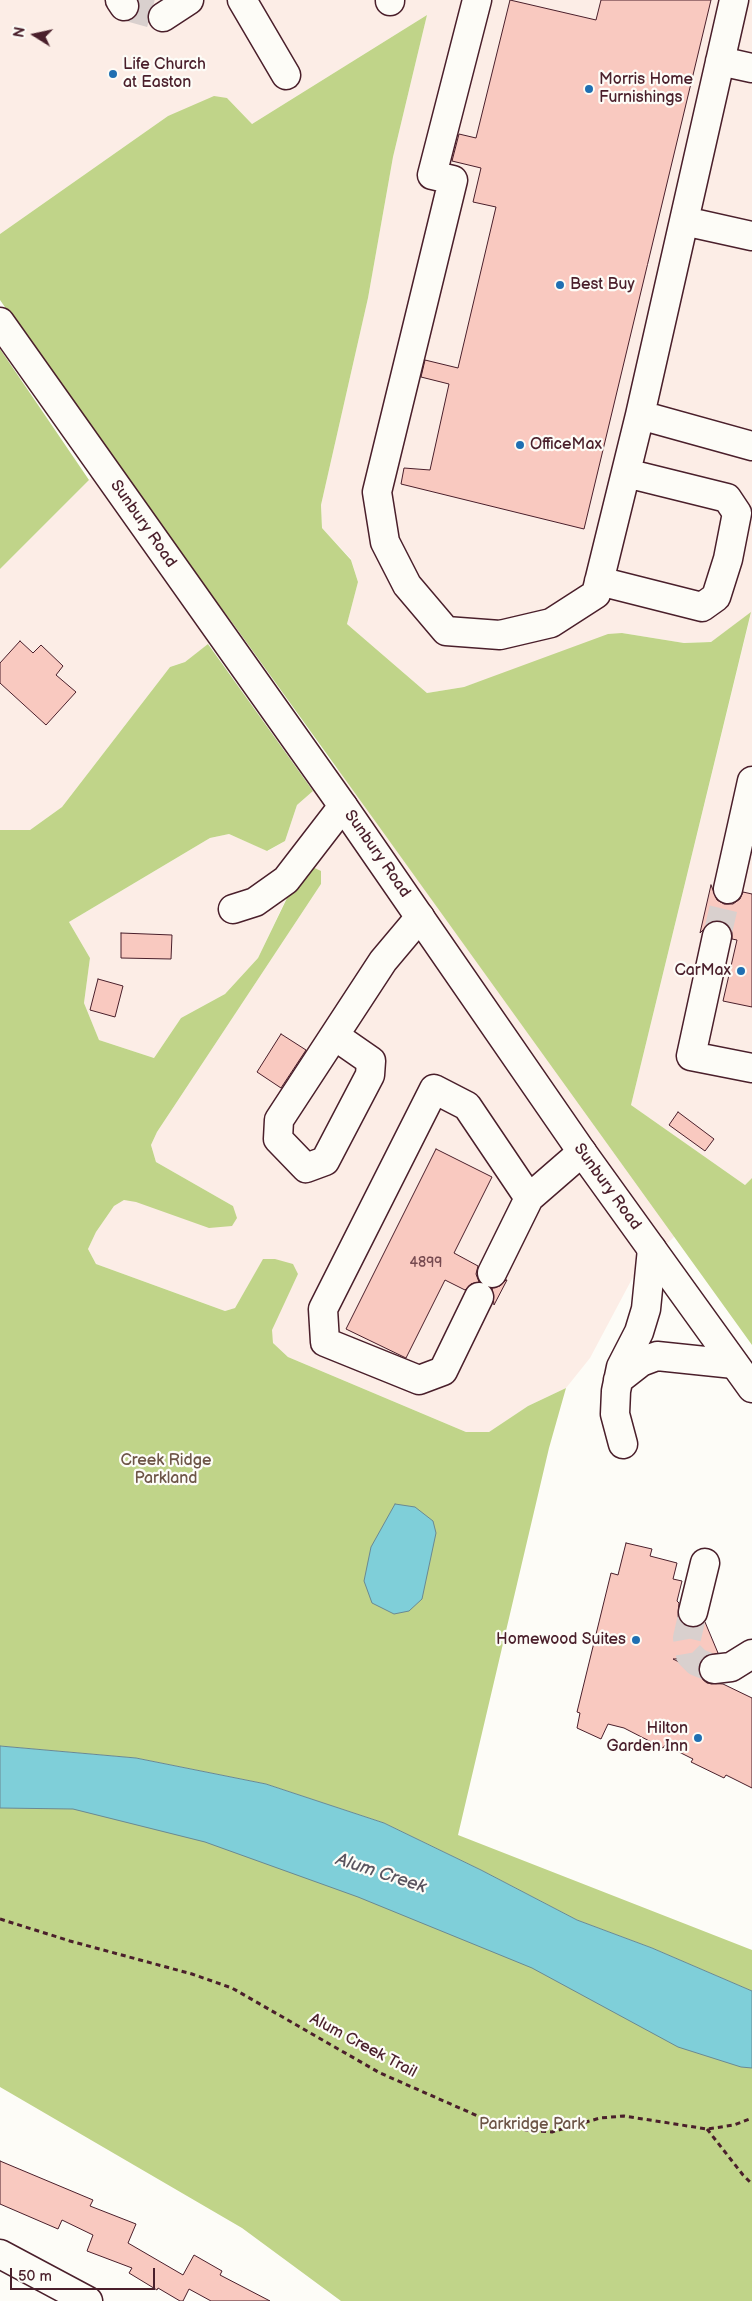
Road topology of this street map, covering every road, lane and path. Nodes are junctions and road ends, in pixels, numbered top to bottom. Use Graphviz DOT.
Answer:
graph roads {
  1 [pos="189,0"];
  2 [pos="242,0"];
  3 [pos="477,0"];
  4 [pos="734,0"];
  5 [pos="163,17"];
  6 [pos="720,62"];
  7 [pos="752,68"];
  8 [pos="286,75"];
  9 [pos="684,221"];
  10 [pos="752,236"];
  11 [pos="0,322"];
  12 [pos="640,415"];
  13 [pos="752,446"];
  14 [pos="626,473"];
  15 [pos="599,581"];
  16 [pos="752,781"];
  17 [pos="343,806"];
  18 [pos="746,836"];
  19 [pos="728,889"];
  20 [pos="233,909"];
  21 [pos="420,917"];
  22 [pos="717,936"];
  23 [pos="335,1036"];
  24 [pos="752,1068"];
  25 [pos="582,1152"];
  26 [pos="528,1198"];
  27 [pos="652,1249"];
  28 [pos="492,1273"];
  29 [pos="479,1297"];
  30 [pos="734,1364"];
  31 [pos="618,1380"];
  32 [pos="752,1388"];
  33 [pos="623,1444"];
  34 [pos="705,1563"];
  35 [pos="693,1612"];
  36 [pos="752,1654"];
  37 [pos="714,1669"];
  38 [pos="0,1919"];
  39 [pos="752,2118"];
  40 [pos="707,2129"];
  41 [pos="752,2184"];
  42 [pos="0,2254"];
  43 [pos="88,2301"];
  1 -- 5 [label="main road"];
  2 -- 8 [label="main road"];
  3 -- 15 [label="main road"];
  4 -- 6 [label="main road"];
  6 -- 7 [label="main road"];
  6 -- 9 [label="main road"];
  9 -- 10 [label="main road"];
  9 -- 12 [label="main road"];
  11 -- 17 [label="main road, Sunbury Road"];
  12 -- 13 [label="main road"];
  12 -- 14 [label="main road"];
  14 -- 15 [label="main road"];
  14 -- 15 [label="main road"];
  16 -- 18 [label="main road"];
  17 -- 20 [label="main road"];
  17 -- 21 [label="main road, Sunbury Road"];
  18 -- 19 [label="main road"];
  21 -- 23 [label="main road"];
  21 -- 25 [label="main road, Sunbury Road"];
  22 -- 24 [label="main road"];
  25 -- 26 [label="main road"];
  25 -- 27 [label="main road, Sunbury Road"];
  26 -- 28 [label="main road"];
  26 -- 29 [label="main road"];
  27 -- 30 [label="main road, Sunbury Road"];
  27 -- 31 [label="main road"];
  30 -- 31 [label="main road"];
  30 -- 32 [label="main road, Sunbury Road"];
  31 -- 33 [label="main road"];
  34 -- 35 [label="main road"];
  36 -- 37 [label="main road"];
  38 -- 40 [label="path, Alum Creek Trail"];
  39 -- 40 [label="path, Alum Creek Trail"];
  40 -- 41 [label="path"];
  42 -- 43 [label="main road"];
}
